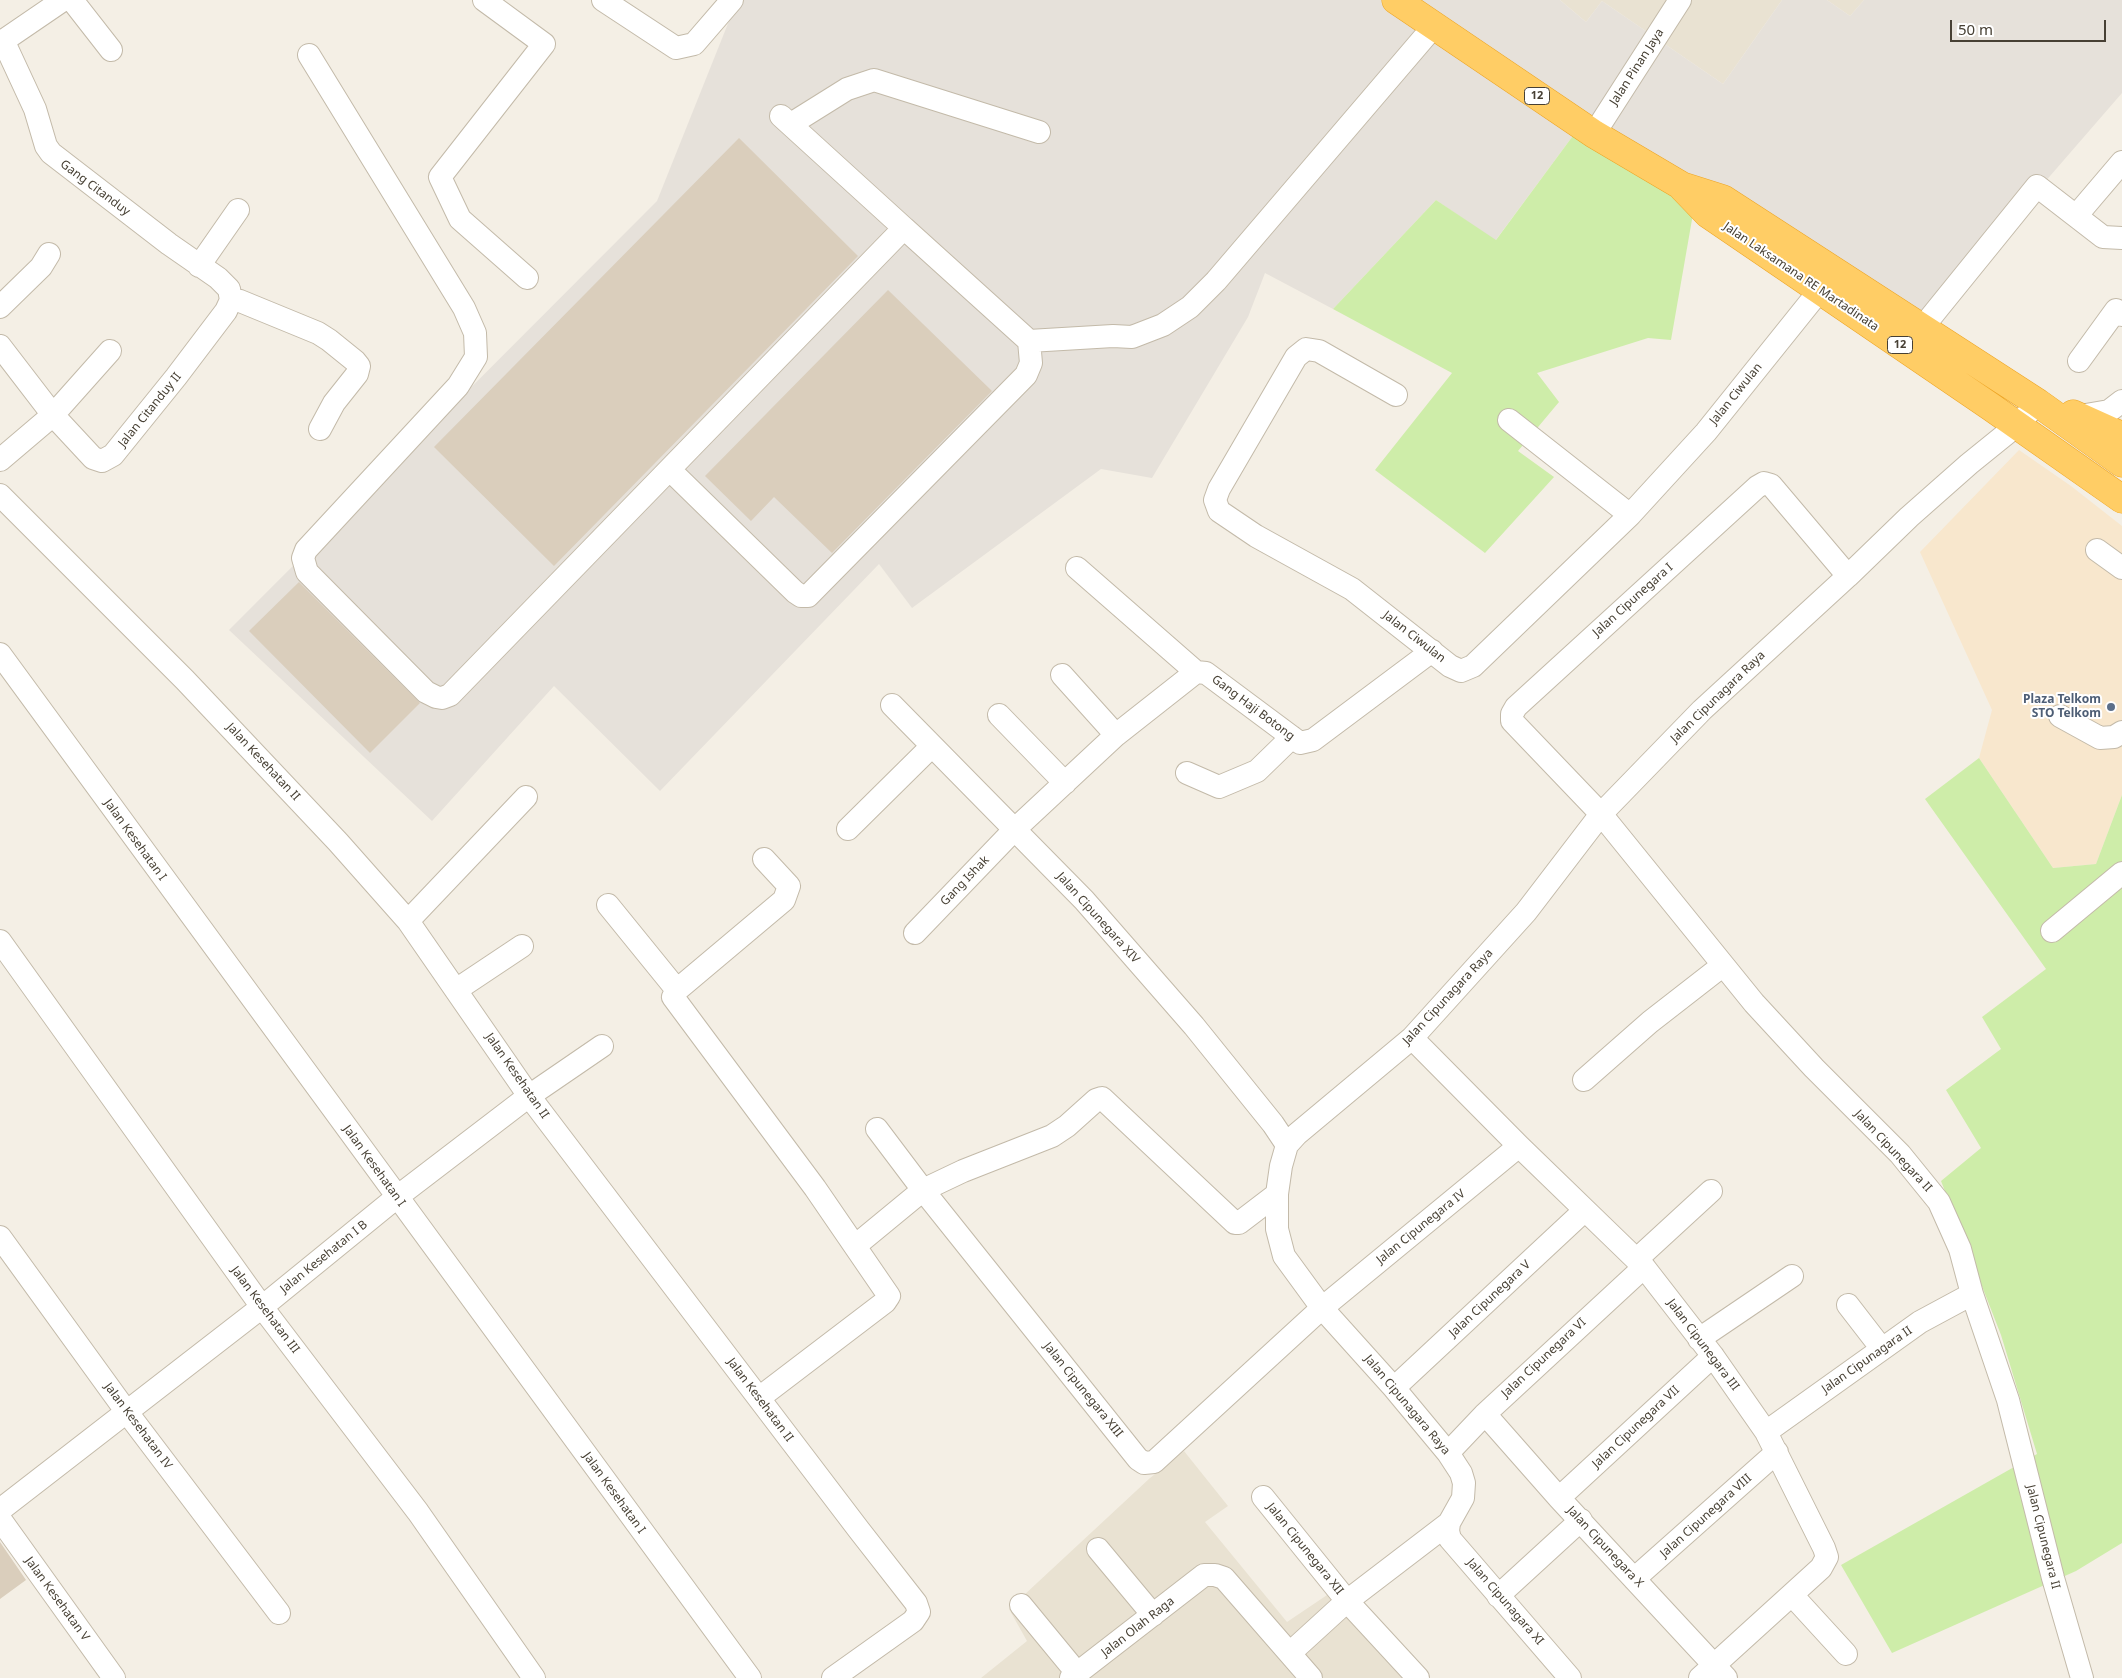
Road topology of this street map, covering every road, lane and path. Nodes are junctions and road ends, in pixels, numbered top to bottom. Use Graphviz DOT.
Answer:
graph roads {
  1 [pos="63,0"];
  2 [pos="72,0"];
  3 [pos="484,0"];
  4 [pos="603,0"];
  5 [pos="732,0"];
  6 [pos="1396,0"];
  7 [pos="1680,0"];
  8 [pos="1434,26"];
  9 [pos="2,42"];
  10 [pos="111,50"];
  11 [pos="309,55"];
  12 [pos="1039,132"];
  13 [pos="1594,134"];
  14 [pos="2122,162"];
  15 [pos="1682,186"];
  16 [pos="238,210"];
  17 [pos="2076,216"];
  18 [pos="904,228"];
  19 [pos="2122,238"];
  20 [pos="49,254"];
  21 [pos="199,266"];
  22 [pos="527,278"];
  23 [pos="1820,290"];
  24 [pos="231,300"];
  25 [pos="0,307"];
  26 [pos="2122,314"];
  27 [pos="1922,328"];
  28 [pos="1029,341"];
  29 [pos="0,346"];
  30 [pos="110,351"];
  31 [pos="2079,361"];
  32 [pos="1396,395"];
  33 [pos="2122,401"];
  34 [pos="2038,403"];
  35 [pos="53,415"];
  36 [pos="2080,416"];
  37 [pos="1509,420"];
  38 [pos="2016,426"];
  39 [pos="320,429"];
  40 [pos="2122,436"];
  41 [pos="0,460"];
  42 [pos="2122,463"];
  43 [pos="670,470"];
  44 [pos="0,495"];
  45 [pos="2122,499"];
  46 [pos="1630,515"];
  47 [pos="2097,550"];
  48 [pos="1077,568"];
  49 [pos="2122,568"];
  50 [pos="1848,576"];
  51 [pos="1432,651"];
  52 [pos="0,654"];
  53 [pos="1196,672"];
  54 [pos="1062,675"];
  55 [pos="892,705"];
  56 [pos="998,715"];
  57 [pos="2060,716"];
  58 [pos="2122,732"];
  59 [pos="1116,735"];
  60 [pos="1292,737"];
  61 [pos="932,746"];
  62 [pos="1187,773"];
  63 [pos="1065,782"];
  64 [pos="526,797"];
  65 [pos="1601,814"];
  66 [pos="848,829"];
  67 [pos="1014,830"];
  68 [pos="764,859"];
  69 [pos="2122,873"];
  70 [pos="608,905"];
  71 [pos="408,920"];
  72 [pos="2052,931"];
  73 [pos="916,933"];
  74 [pos="0,941"];
  75 [pos="522,946"];
  76 [pos="1722,966"];
  77 [pos="456,990"];
  78 [pos="677,990"];
  79 [pos="1412,1038"];
  80 [pos="602,1046"];
  81 [pos="1584,1080"];
  82 [pos="529,1096"];
  83 [pos="877,1129"];
  84 [pos="1287,1145"];
  85 [pos="1519,1146"];
  86 [pos="923,1190"];
  87 [pos="1711,1191"];
  88 [pos="1278,1194"];
  89 [pos="396,1197"];
  90 [pos="1585,1210"];
  91 [pos="0,1237"];
  92 [pos="855,1246"];
  93 [pos="1640,1263"];
  94 [pos="1792,1276"];
  95 [pos="1972,1294"];
  96 [pos="1848,1305"];
  97 [pos="262,1307"];
  98 [pos="1322,1308"];
  99 [pos="1706,1347"];
  100 [pos="1882,1349"];
  101 [pos="1394,1388"];
  102 [pos="759,1398"];
  103 [pos="126,1411"];
  104 [pos="1485,1414"];
  105 [pos="1766,1432"];
  106 [pos="1777,1452"];
  107 [pos="1448,1453"];
  108 [pos="1263,1497"];
  109 [pos="1559,1498"];
  110 [pos="0,1510"];
  111 [pos="0,1519"];
  112 [pos="1580,1520"];
  113 [pos="1449,1523"];
  114 [pos="1098,1549"];
  115 [pos="1634,1579"];
  116 [pos="1792,1595"];
  117 [pos="1498,1596"];
  118 [pos="1347,1601"];
  119 [pos="1021,1605"];
  120 [pos="279,1613"];
  121 [pos="1153,1615"];
  122 [pos="1290,1654"];
  123 [pos="1846,1654"];
  124 [pos="1714,1674"];
  125 [pos="1074,1676"];
  126 [pos="114,1678"];
  127 [pos="534,1678"];
  128 [pos="750,1678"];
  129 [pos="834,1678"];
  130 [pos="1311,1678"];
  131 [pos="1418,1678"];
  132 [pos="1570,1678"];
  133 [pos="2082,1678"];
  1 -- 9 [label="street"];
  2 -- 10 [label="street"];
  3 -- 22 [label="street"];
  4 -- 5 [label="street"];
  6 -- 8 [label="highway, Jalan Laksamana RE Martadinata / 12"];
  7 -- 13 [label="street, Jalan Pinan Jaya"];
  8 -- 13 [label="highway, Jalan Laksamana RE Martadinata / 12"];
  8 -- 28 [label="street"];
  9 -- 21 [label="street, Gang Citanduy"];
  11 -- 43 [label="street"];
  12 -- 18 [label="street"];
  13 -- 15 [label="highway, Jalan Laksamana RE Martadinata / 12"];
  14 -- 17 [label="street"];
  15 -- 23 [label="highway, Jalan Laksamana RE Martadinata / 12"];
  15 -- 27 [label="highway, Jalan Laksamana RE Martadinata / 12"];
  16 -- 21 [label="street"];
  17 -- 19 [label="street"];
  17 -- 27 [label="street"];
  18 -- 28 [label="street"];
  18 -- 43 [label="street"];
  20 -- 25 [label="street"];
  21 -- 24 [label="street, Gang Citanduy"];
  23 -- 38 [label="highway, Jalan Laksamana RE Martadinata / 12"];
  23 -- 46 [label="street, Jalan Ciwulan"];
  24 -- 35 [label="street, Jalan Citanduy II"];
  24 -- 39 [label="street"];
  26 -- 31 [label="street"];
  27 -- 34 [label="highway, Jalan Laksamana RE Martadinata / 12"];
  28 -- 43 [label="street"];
  29 -- 35 [label="street, Jalan Citanduy II"];
  30 -- 35 [label="street"];
  32 -- 51 [label="street, Jalan Ciwulan"];
  33 -- 36 [label="street"];
  34 -- 36 [label="highway"];
  34 -- 38 [label="street, Jalan Cipunagara Raya"];
  34 -- 42 [label="highway, Jalan Laksamana RE Martadinata / 12"];
  35 -- 41 [label="street"];
  36 -- 40 [label="highway"];
  37 -- 46 [label="street"];
  38 -- 45 [label="highway, Jalan Laksamana RE Martadinata / 12"];
  38 -- 50 [label="street, Jalan Cipunagara Raya"];
  44 -- 71 [label="street, Jalan Kesehatan II"];
  46 -- 51 [label="street, Jalan Ciwulan"];
  47 -- 49 [label="street"];
  48 -- 53 [label="street"];
  50 -- 65 [label="street, Jalan Cipunagara Raya"];
  50 -- 65 [label="street, Jalan Cipunegara I"];
  51 -- 60 [label="street, Gang Haji Botong"];
  52 -- 89 [label="street, Jalan Kesehatan I"];
  53 -- 59 [label="street, Gang Haji Botong"];
  53 -- 60 [label="street, Gang Haji Botong"];
  54 -- 59 [label="street"];
  55 -- 61 [label="street, Jalan Cipunegara XIV"];
  56 -- 63 [label="street"];
  57 -- 58 [label="street"];
  59 -- 63 [label="street, Gang Haji Botong"];
  60 -- 62 [label="street"];
  61 -- 66 [label="street"];
  61 -- 67 [label="street, Jalan Cipunegara XIV"];
  63 -- 67 [label="street, Gang Haji Botong"];
  64 -- 71 [label="street"];
  65 -- 76 [label="street, Jalan Cipunegara II"];
  65 -- 79 [label="street, Jalan Cipunagara Raya"];
  67 -- 73 [label="street, Gang Ishak"];
  67 -- 84 [label="street, Jalan Cipunegara XIV"];
  68 -- 78 [label="street"];
  69 -- 72 [label="street"];
  70 -- 78 [label="street"];
  71 -- 77 [label="street, Jalan Kesehatan II"];
  74 -- 97 [label="street, Jalan Kesehatan III"];
  75 -- 77 [label="street"];
  76 -- 81 [label="street"];
  76 -- 95 [label="street, Jalan Cipunegara II"];
  77 -- 82 [label="street, Jalan Kesehatan II"];
  78 -- 92 [label="street"];
  79 -- 84 [label="street, Jalan Cipunagara Raya"];
  79 -- 85 [label="street, Jalan Cipunegara III"];
  80 -- 82 [label="street, Jalan Kesehatan I B"];
  82 -- 89 [label="street, Jalan Kesehatan I B"];
  82 -- 102 [label="street, Jalan Kesehatan II"];
  83 -- 86 [label="street, Jalan Cipunegara XIII"];
  84 -- 88 [label="street, Jalan Cipunagara Raya"];
  85 -- 90 [label="street, Jalan Cipunegara III"];
  85 -- 98 [label="street, Jalan Cipunegara IV"];
  86 -- 88 [label="street"];
  86 -- 92 [label="street"];
  86 -- 98 [label="street, Jalan Cipunegara XIII"];
  87 -- 93 [label="street, Jalan Cipunegara VI"];
  88 -- 98 [label="street, Jalan Cipunagara Raya"];
  89 -- 97 [label="street, Jalan Kesehatan I B"];
  89 -- 128 [label="street, Jalan Kesehatan I"];
  90 -- 93 [label="street, Jalan Cipunegara III"];
  90 -- 101 [label="street, Jalan Cipunegara V"];
  91 -- 103 [label="street, Jalan Kesehatan IV"];
  92 -- 102 [label="street"];
  93 -- 99 [label="street, Jalan Cipunegara III"];
  93 -- 104 [label="street, Jalan Cipunegara VI"];
  94 -- 99 [label="street, Jalan Cipunegara VII"];
  95 -- 100 [label="street, Jalan Cipunagara II"];
  95 -- 133 [label="street, Jalan Cipunegara II"];
  96 -- 100 [label="street"];
  97 -- 103 [label="street, Jalan Kesehatan I B"];
  97 -- 127 [label="street, Jalan Kesehatan III"];
  98 -- 101 [label="street, Jalan Cipunagara Raya"];
  99 -- 105 [label="street, Jalan Cipunegara III"];
  99 -- 109 [label="street, Jalan Cipunegara VII"];
  100 -- 105 [label="street, Jalan Cipunagara II"];
  101 -- 107 [label="street, Jalan Cipunagara Raya"];
  102 -- 129 [label="street, Jalan Kesehatan II"];
  103 -- 110 [label="street, Jalan Kesehatan I B"];
  103 -- 120 [label="street, Jalan Kesehatan IV"];
  104 -- 107 [label="street, Jalan Cipunegara VI"];
  104 -- 109 [label="street, Jalan Cipunegara X"];
  105 -- 106 [label="street, Jalan Cipunegara III"];
  106 -- 115 [label="street, Jalan Cipunegara VIII"];
  106 -- 116 [label="street, Jalan Cipunegara III"];
  107 -- 113 [label="street, Jalan Cipunagara Raya"];
  108 -- 118 [label="street, Jalan Cipunegara XII"];
  109 -- 112 [label="street, Jalan Cipunegara X"];
  111 -- 126 [label="street, Jalan Kesehatan V"];
  112 -- 115 [label="street, Jalan Cipunegara X"];
  112 -- 117 [label="street"];
  113 -- 117 [label="street, Jalan Cipunagara XI"];
  113 -- 118 [label="street, Jalan Cipunagara Raya"];
  114 -- 121 [label="street"];
  115 -- 124 [label="street, Jalan Cipunegara X"];
  116 -- 123 [label="street"];
  116 -- 124 [label="street, Jalan Cipunegara III"];
  117 -- 132 [label="street, Jalan Cipunagara XI"];
  118 -- 122 [label="street, Jalan Cipunagara Raya"];
  118 -- 131 [label="street"];
  119 -- 125 [label="street"];
  121 -- 122 [label="street, Jalan Olah Raga"];
  121 -- 125 [label="street, Jalan Olah Raga"];
  122 -- 130 [label="street"];
}
